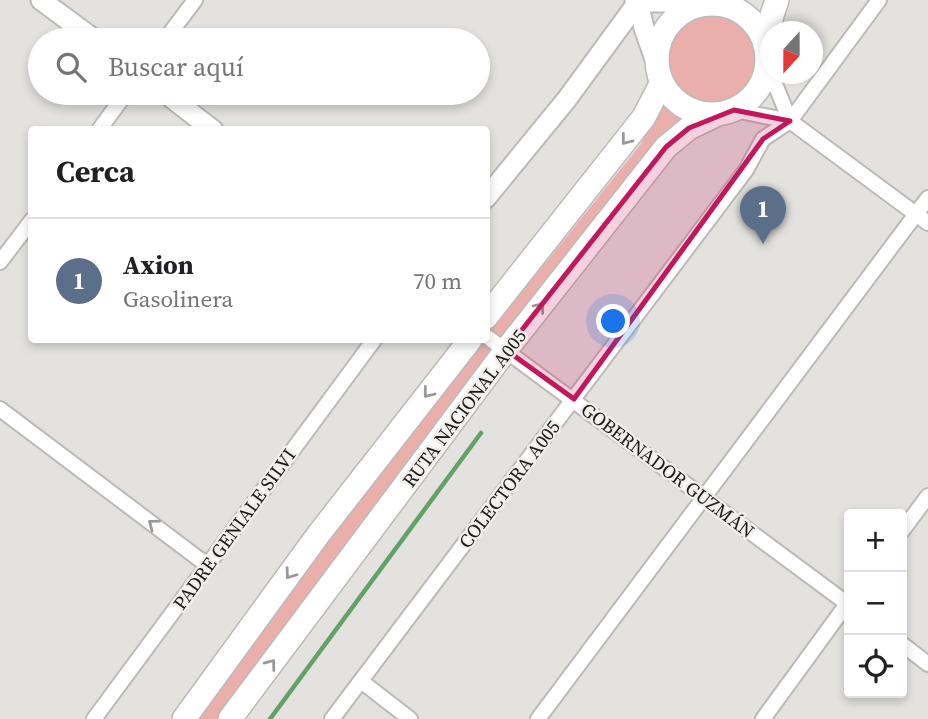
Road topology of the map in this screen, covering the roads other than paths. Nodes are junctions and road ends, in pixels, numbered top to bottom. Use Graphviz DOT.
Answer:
graph roads {
  1 [pos="41,0"];
  2 [pos="195,0"];
  3 [pos="777,0"];
  4 [pos="879,0"];
  5 [pos="637,1"];
  6 [pos="711,4"];
  7 [pos="772,21"];
  8 [pos="79,28"];
  9 [pos="174,28"];
  10 [pos="760,30"];
  11 [pos="659,74"];
  12 [pos="762,84"];
  13 [pos="776,84"];
  14 [pos="117,105"];
  15 [pos="181,105"];
  16 [pos="725,113"];
  17 [pos="790,121"];
  18 [pos="102,126"];
  19 [pos="208,126"];
  20 [pos="490,193"];
  21 [pos="928,198"];
  22 [pos="922,218"];
  23 [pos="28,225"];
  24 [pos="0,262"];
  25 [pos="490,312"];
  26 [pos="490,338"];
  27 [pos="372,343"];
  28 [pos="468,343"];
  29 [pos="506,350"];
  30 [pos="574,399"];
  31 [pos="0,409"];
  32 [pos="928,496"];
  33 [pos="704,498"];
  34 [pos="907,524"];
  35 [pos="207,565"];
  36 [pos="844,599"];
  37 [pos="844,610"];
  38 [pos="907,648"];
  39 [pos="928,664"];
  40 [pos="361,681"];
  41 [pos="94,719"];
  42 [pos="184,719"];
  43 [pos="230,719"];
  44 [pos="332,719"];
  45 [pos="410,719"];
  46 [pos="538,719"];
  47 [pos="763,719"];
  1 -- 8 [label="main road"];
  2 -- 9 [label="street"];
  3 -- 7 [label="highway"];
  4 -- 17 [label="street, COLECTORA A005"];
  5 -- 6 [label="main road"];
  5 -- 11 [label="main road"];
  5 -- 20 [label="main road"];
  6 -- 10 [label="highway"];
  6 -- 11 [label="highway"];
  11 -- 16 [label="highway"];
  11 -- 25 [label="highway, RUTA NACIONAL A005, one-way"];
  12 -- 16 [label="highway"];
  13 -- 17 [label="street"];
  14 -- 18 [label="street"];
  15 -- 19 [label="main road"];
  16 -- 17 [label="street"];
  29 -- 16 [label="highway, RUTA NACIONAL A005, one-way"];
  17 -- 22 [label="street"];
  17 -- 30 [label="street, COLECTORA A005"];
  21 -- 22 [label="street"];
  22 -- 33 [label="street"];
  23 -- 24 [label="street"];
  26 -- 29 [label="street, GOBERNADOR GUZMÁN"];
  27 -- 35 [label="street, PADRE GENIALE SILVI"];
  28 -- 42 [label="highway, RUTA NACIONAL A005, one-way"];
  29 -- 30 [label="street, GOBERNADOR GUZMÁN"];
  43 -- 29 [label="highway, RUTA NACIONAL A005, one-way"];
  30 -- 33 [label="street, GOBERNADOR GUZMÁN"];
  30 -- 40 [label="street, COLECTORA A005"];
  35 -- 31 [label="street, one-way"];
  32 -- 34 [label="street"];
  33 -- 36 [label="street, GOBERNADOR GUZMÁN"];
  33 -- 46 [label="street"];
  35 -- 41 [label="street, PADRE GENIALE SILVI"];
  37 -- 47 [label="street"];
  38 -- 39 [label="street"];
  40 -- 44 [label="street, COLECTORA A005"];
  40 -- 45 [label="street"];
}
